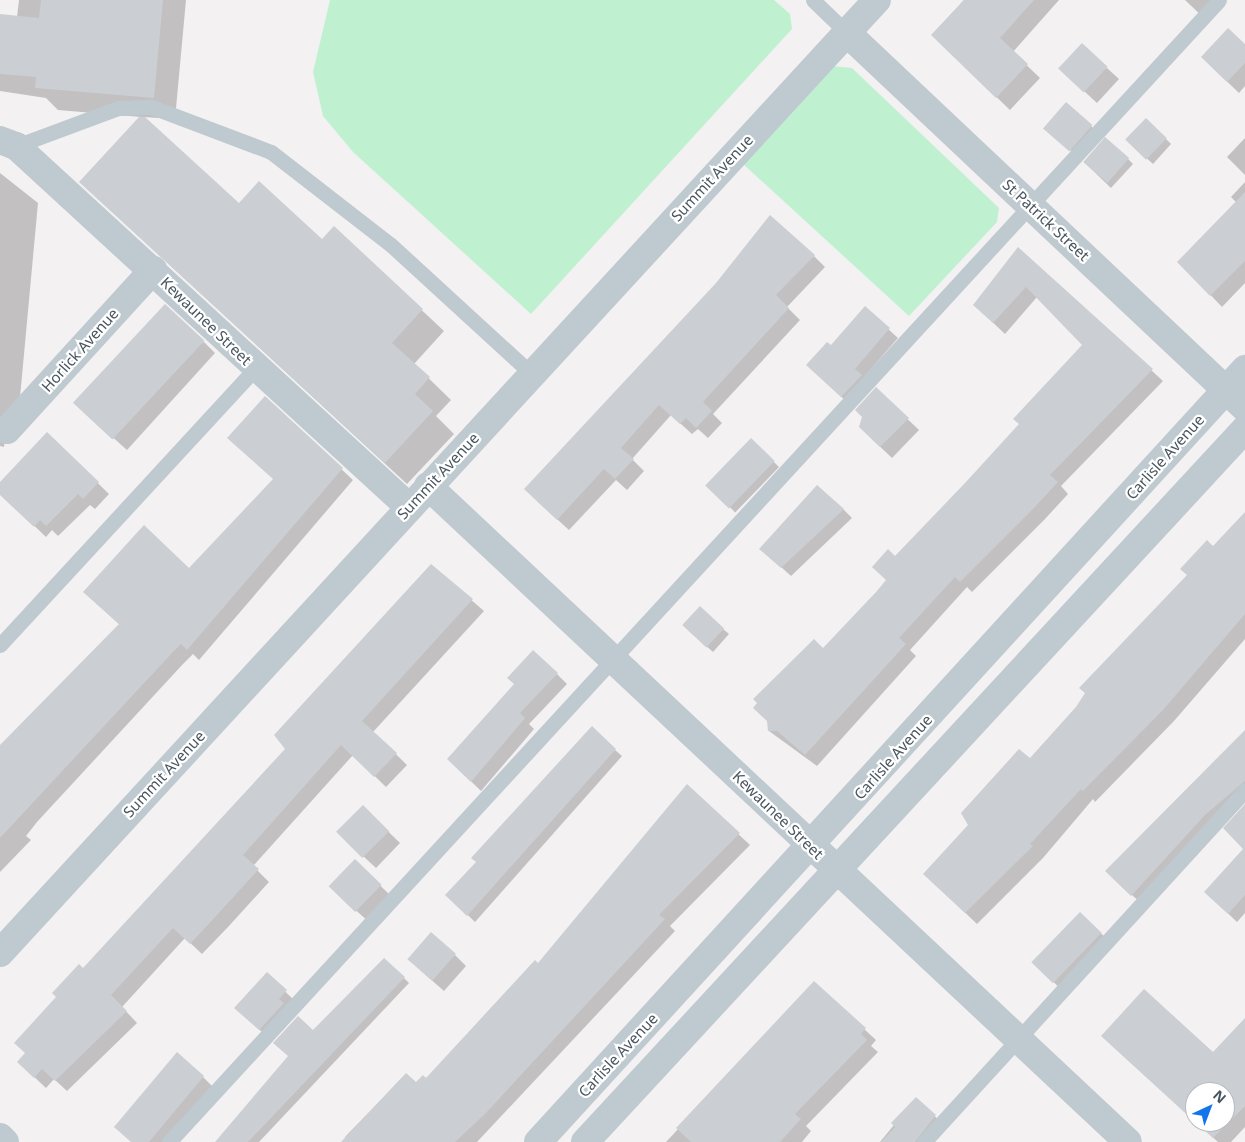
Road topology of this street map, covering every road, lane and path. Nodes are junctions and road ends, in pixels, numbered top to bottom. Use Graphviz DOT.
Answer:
graph roads {
  1 [pos="813,0"];
  2 [pos="877,0"];
  3 [pos="1219,0"];
  4 [pos="847,33"];
  5 [pos="8,143"];
  6 [pos="1032,207"];
  7 [pos="153,270"];
  8 [pos="256,368"];
  9 [pos="1245,369"];
  10 [pos="532,374"];
  11 [pos="1226,389"];
  12 [pos="1245,408"];
  13 [pos="1245,429"];
  14 [pos="7,430"];
  15 [pos="428,486"];
  16 [pos="409,507"];
  17 [pos="0,644"];
  18 [pos="614,660"];
  19 [pos="1245,790"];
  20 [pos="811,846"];
  21 [pos="835,869"];
  22 [pos="0,953"];
  23 [pos="1018,1039"];
  24 [pos="0,1137"];
  25 [pos="6,1142"];
  26 [pos="169,1142"];
  27 [pos="538,1142"];
  28 [pos="585,1142"];
  29 [pos="924,1142"];
  30 [pos="1128,1142"];
  1 -- 4 [label="lane"];
  2 -- 4 [label="street, Summit Avenue"];
  3 -- 6 [label="lane"];
  4 -- 6 [label="street, St Patrick Street"];
  4 -- 10 [label="street, Summit Avenue"];
  5 -- 7 [label="street, Kewaunee Street"];
  5 -- 10 [label="lane"];
  6 -- 11 [label="street, St Patrick Street"];
  6 -- 18 [label="lane"];
  7 -- 8 [label="street, Kewaunee Street"];
  7 -- 14 [label="street, Horlick Avenue"];
  8 -- 16 [label="street, Kewaunee Street"];
  8 -- 17 [label="lane"];
  9 -- 11 [label="street, Carlisle Avenue"];
  10 -- 15 [label="street, Summit Avenue"];
  11 -- 12 [label="street, St Patrick Street"];
  11 -- 20 [label="street, Carlisle Avenue"];
  13 -- 21 [label="street"];
  15 -- 16 [label="street, Summit Avenue"];
  15 -- 18 [label="street, Kewaunee Street"];
  16 -- 22 [label="street, Summit Avenue"];
  18 -- 20 [label="street, Kewaunee Street"];
  18 -- 26 [label="lane"];
  19 -- 23 [label="lane"];
  20 -- 21 [label="street, Kewaunee Street"];
  20 -- 27 [label="street, Carlisle Avenue"];
  21 -- 23 [label="street, Kewaunee Street"];
  21 -- 28 [label="street"];
  23 -- 29 [label="lane"];
  23 -- 30 [label="street, Kewaunee Street"];
  24 -- 25 [label="street"];
}
